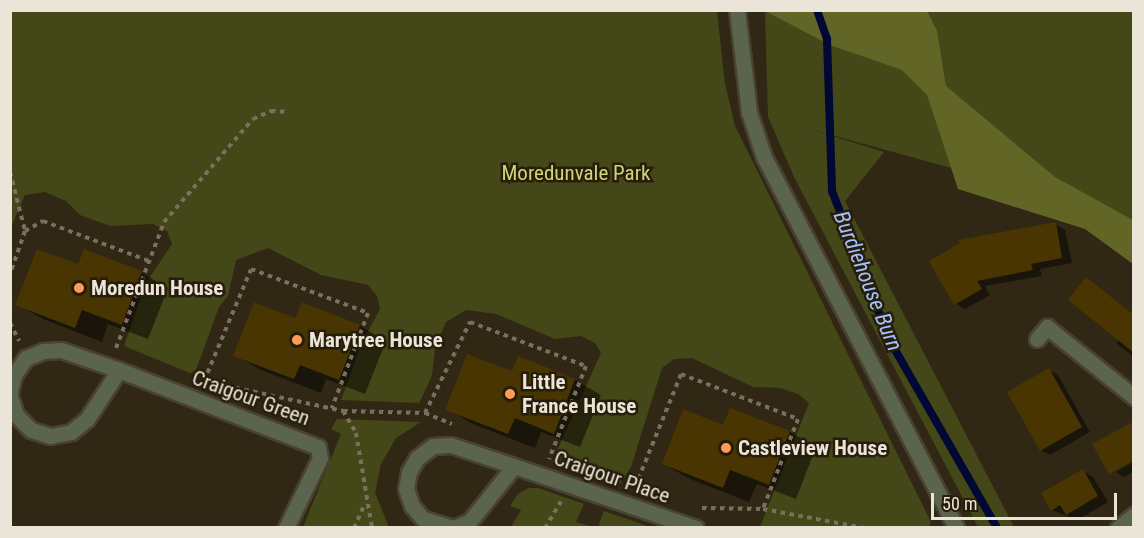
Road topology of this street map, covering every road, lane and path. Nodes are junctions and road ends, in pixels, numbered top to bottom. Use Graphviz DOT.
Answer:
graph roads {
  1 [pos="737,10"];
  2 [pos="289,112"];
  3 [pos="10,172"];
  4 [pos="25,231"];
  5 [pos="150,261"];
  6 [pos="10,274"];
  7 [pos="1037,339"];
  8 [pos="112,368"];
  9 [pos="204,381"];
  10 [pos="10,392"];
  11 [pos="10,397"];
  12 [pos="1134,397"];
  13 [pos="332,408"];
  14 [pos="343,411"];
  15 [pos="425,413"];
  16 [pos="547,463"];
  17 [pos="514,466"];
  18 [pos="570,485"];
  19 [pos="632,493"];
  20 [pos="365,503"];
  21 [pos="763,509"];
  22 [pos="1134,515"];
  23 [pos="286,528"];
  24 [pos="354,528"];
  25 [pos="372,528"];
  26 [pos="453,528"];
  27 [pos="545,528"];
  28 [pos="696,528"];
  29 [pos="956,528"];
  30 [pos="1118,528"];
  1 -- 29 [label="street"];
  2 -- 5 [label="path"];
  3 -- 4 [label="path"];
  4 -- 5 [label="path"];
  4 -- 6 [label="path"];
  5 -- 8 [label="path"];
  7 -- 12 [label="street"];
  8 -- 10 [label="street, Craigour Green"];
  8 -- 11 [label="street"];
  8 -- 23 [label="street, Craigour Green"];
  9 -- 13 [label="path"];
  14 -- 20 [label="path"];
  15 -- 16 [label="path"];
  17 -- 18 [label="street, Craigour Place"];
  17 -- 26 [label="street, Craigour Place"];
  17 -- 26 [label="street, Craigour Place"];
  18 -- 27 [label="path"];
  18 -- 28 [label="street, Craigour Place"];
  19 -- 21 [label="path"];
  20 -- 24 [label="path"];
  20 -- 25 [label="path"];
  22 -- 30 [label="street"];
}
